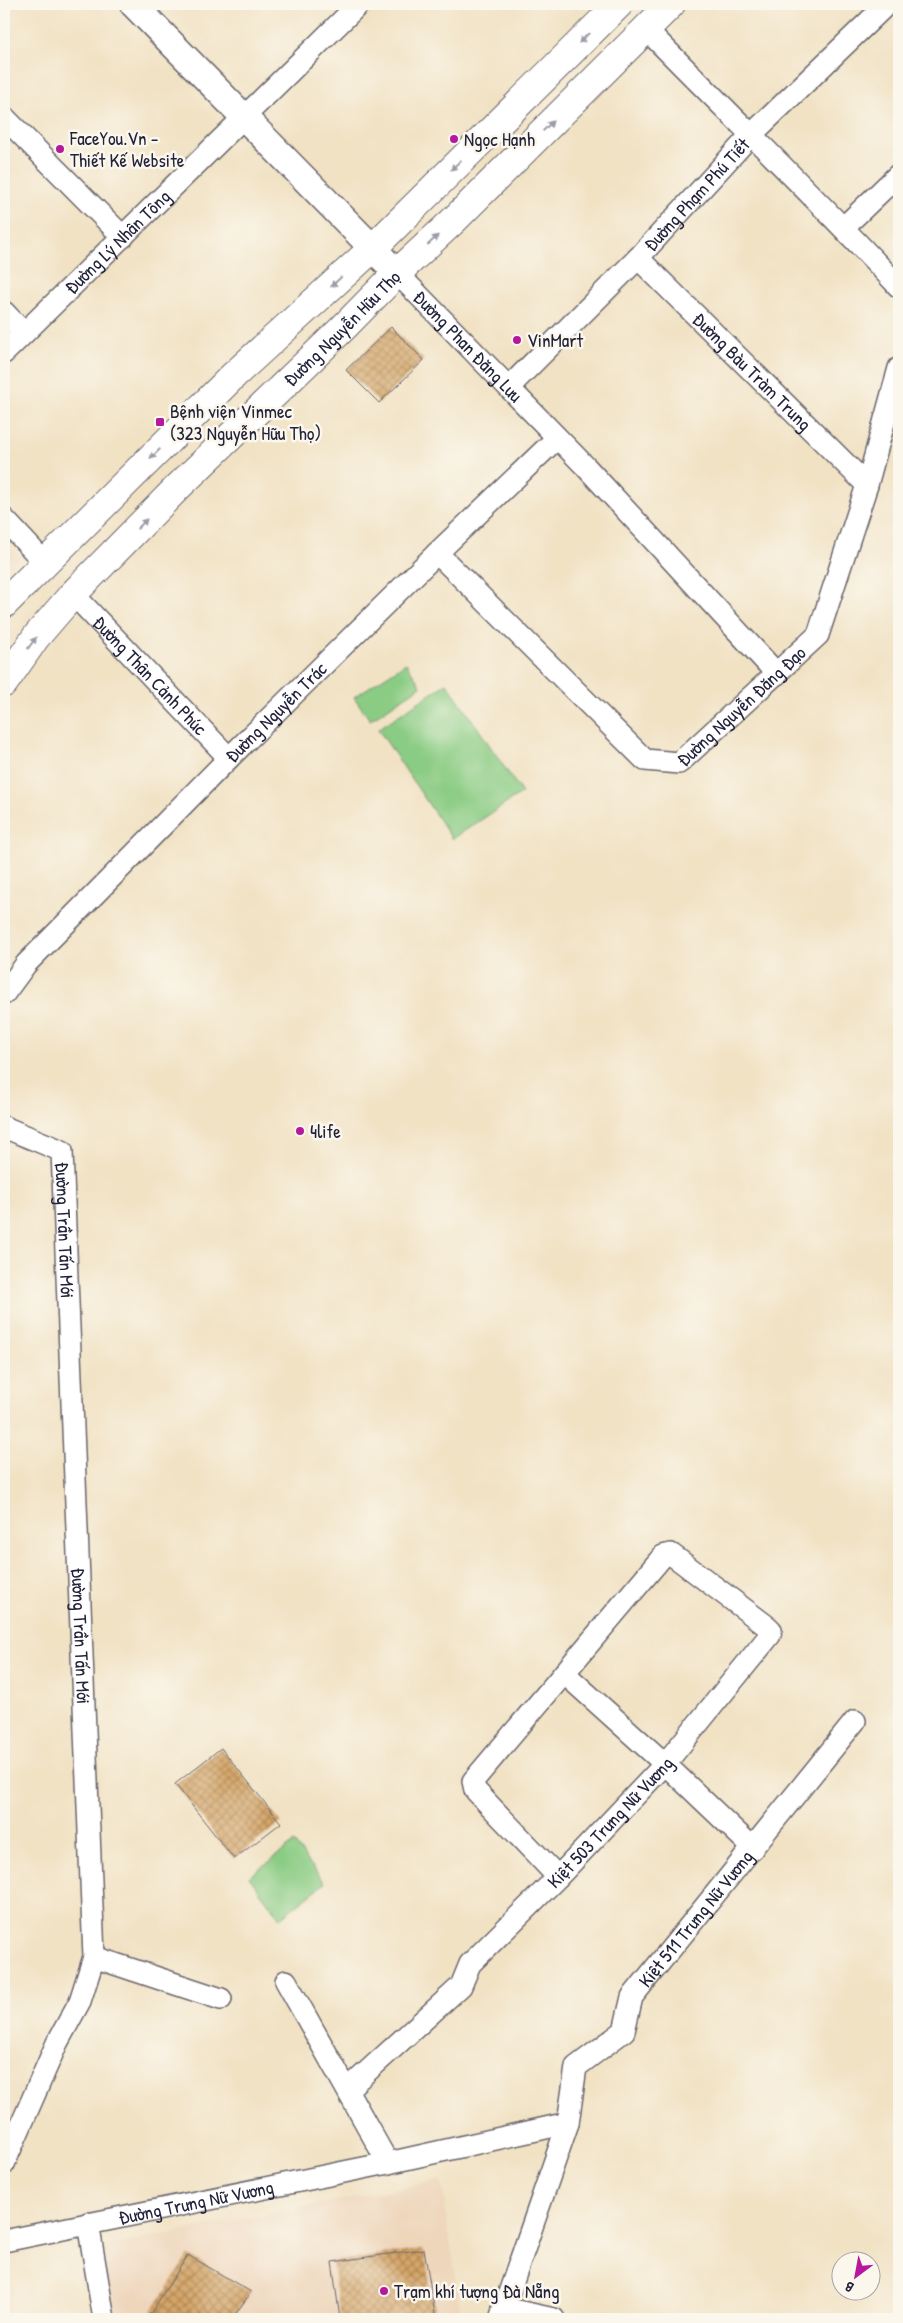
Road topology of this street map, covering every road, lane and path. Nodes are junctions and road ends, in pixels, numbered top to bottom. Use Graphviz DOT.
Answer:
graph roads {
  1 [pos="133,4"];
  2 [pos="359,4"];
  3 [pos="618,4"];
  4 [pos="671,4"];
  5 [pos="887,4"];
  6 [pos="646,29"];
  7 [pos="4,117"];
  8 [pos="244,117"];
  9 [pos="750,136"];
  10 [pos="899,174"];
  11 [pos="844,227"];
  12 [pos="123,237"];
  13 [pos="372,249"];
  14 [pos="638,258"];
  15 [pos="397,273"];
  16 [pos="899,286"];
  17 [pos="4,312"];
  18 [pos="24,333"];
  19 [pos="4,352"];
  20 [pos="899,368"];
  21 [pos="509,387"];
  22 [pos="558,438"];
  23 [pos="867,485"];
  24 [pos="4,519"];
  25 [pos="437,553"];
  26 [pos="46,564"];
  27 [pos="73,594"];
  28 [pos="4,604"];
  29 [pos="777,674"];
  30 [pos="4,683"];
  31 [pos="229,758"];
  32 [pos="4,994"];
  33 [pos="4,1127"];
  34 [pos="564,1673"];
  35 [pos="855,1721"];
  36 [pos="665,1764"];
  37 [pos="753,1848"];
  38 [pos="558,1877"];
  39 [pos="94,1957"];
  40 [pos="286,1981"];
  41 [pos="221,1999"];
  42 [pos="348,2089"];
  43 [pos="568,2124"];
  44 [pos="388,2163"];
  45 [pos="4,2164"];
  46 [pos="88,2223"];
  47 [pos="4,2241"];
  48 [pos="502,2314"];
  49 [pos="104,2319"];
  50 [pos="554,2319"];
  1 -- 8 [label="street, Đường Phan Đăng Lưu"];
  2 -- 8 [label="street, Đường Lý Nhân Tông"];
  3 -- 13 [label="main road, Đường Nguyễn Hữu Thọ, one-way"];
  4 -- 6 [label="main road, Đường Nguyễn Hữu Thọ"];
  5 -- 9 [label="street, Đường Phạm Phú Tiết"];
  6 -- 9 [label="street"];
  15 -- 6 [label="main road, Đường Nguyễn Hữu Thọ, one-way"];
  7 -- 12 [label="street"];
  8 -- 12 [label="street, Đường Lý Nhân Tông"];
  8 -- 13 [label="street, Đường Phan Đăng Lưu"];
  9 -- 11 [label="street"];
  9 -- 14 [label="street, Đường Phạm Phú Tiết"];
  10 -- 11 [label="street"];
  11 -- 16 [label="street"];
  12 -- 18 [label="street, Đường Lý Nhân Tông"];
  13 -- 15 [label="street, Đường Phan Đăng Lưu"];
  13 -- 26 [label="main road, Đường Nguyễn Hữu Thọ, one-way"];
  14 -- 21 [label="street, Đường Phạm Phú Tiết"];
  14 -- 23 [label="street, Đường Bàu Tràm Trung"];
  15 -- 21 [label="street, Đường Phan Đăng Lưu"];
  27 -- 15 [label="main road, Đường Nguyễn Hữu Thọ, one-way"];
  17 -- 18 [label="street"];
  18 -- 19 [label="street, Đường Lý Nhân Tông"];
  20 -- 23 [label="street, Đường Nguyễn Đăng Đạo"];
  21 -- 22 [label="street, Đường Phan Đăng Lưu"];
  22 -- 25 [label="street, Đường Nguyễn Trác"];
  22 -- 29 [label="street, Đường Phan Đăng Lưu"];
  23 -- 29 [label="street, Đường Nguyễn Đăng Đạo"];
  24 -- 26 [label="street"];
  25 -- 29 [label="street, Đường Nguyễn Đăng Đạo"];
  25 -- 31 [label="street, Đường Nguyễn Trác"];
  26 -- 28 [label="main road, Đường Nguyễn Hữu Thọ"];
  30 -- 27 [label="main road, Đường Nguyễn Hữu Thọ, one-way"];
  27 -- 31 [label="street, Đường Thân Cảnh Phúc"];
  31 -- 32 [label="street, Đường Nguyễn Trác"];
  33 -- 39 [label="street, Đường Trần Tấn Mới"];
  34 -- 36 [label="street"];
  34 -- 36 [label="street, Kiệt 503 Trưng Nữ Vương"];
  34 -- 38 [label="street"];
  35 -- 37 [label="street, Kiệt 511 Trưng Nữ Vương"];
  36 -- 37 [label="street"];
  36 -- 38 [label="street, Kiệt 503 Trưng Nữ Vương"];
  37 -- 43 [label="street, Kiệt 511 Trưng Nữ Vương"];
  38 -- 42 [label="street, Kiệt 503 Trưng Nữ Vương"];
  39 -- 41 [label="street"];
  39 -- 45 [label="street, Đường Trần Tấn Mới"];
  40 -- 42 [label="street"];
  42 -- 44 [label="street"];
  43 -- 44 [label="street, Đường Trưng Nữ Vương"];
  43 -- 48 [label="street, Kiệt 511 Trưng Nữ Vương"];
  44 -- 46 [label="street, Đường Trưng Nữ Vương"];
  46 -- 47 [label="street, Đường Trưng Nữ Vương"];
  46 -- 49 [label="street"];
  48 -- 50 [label="street"];
}
